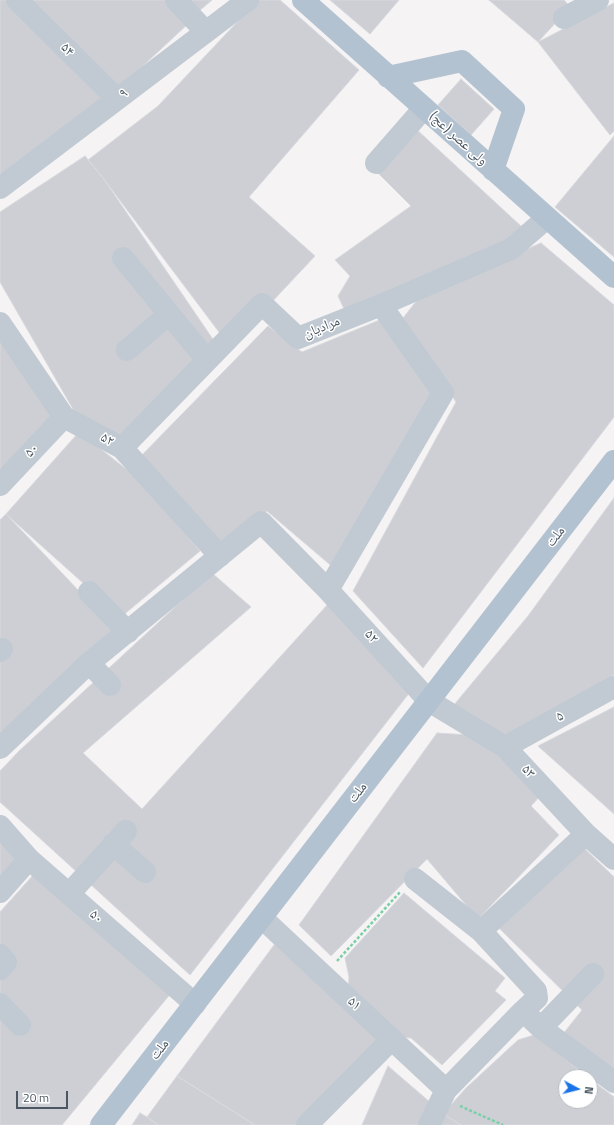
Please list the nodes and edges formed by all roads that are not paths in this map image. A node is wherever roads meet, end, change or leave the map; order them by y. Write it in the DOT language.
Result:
graph roads {
  1 [pos="17,0"];
  2 [pos="176,0"];
  3 [pos="248,0"];
  4 [pos="303,0"];
  5 [pos="598,0"];
  6 [pos="564,18"];
  7 [pos="206,32"];
  8 [pos="388,77"];
  9 [pos="117,99"];
  10 [pos="424,108"];
  11 [pos="376,163"];
  12 [pos="494,170"];
  13 [pos="0,188"];
  14 [pos="547,218"];
  15 [pos="123,258"];
  16 [pos="614,277"];
  17 [pos="381,305"];
  18 [pos="169,314"];
  19 [pos="2,329"];
  20 [pos="127,350"];
  21 [pos="207,360"];
  22 [pos="64,417"];
  23 [pos="122,448"];
  24 [pos="614,461"];
  25 [pos="0,485"];
  26 [pos="220,556"];
  27 [pos="328,590"];
  28 [pos="89,592"];
  29 [pos="128,632"];
  30 [pos="89,663"];
  31 [pos="110,685"];
  32 [pos="614,687"];
  33 [pos="429,701"];
  34 [pos="505,747"];
  35 [pos="0,748"];
  36 [pos="0,826"];
  37 [pos="586,834"];
  38 [pos="29,859"];
  39 [pos="614,859"];
  40 [pos="146,872"];
  41 [pos="414,879"];
  42 [pos="0,892"];
  43 [pos="69,894"];
  44 [pos="262,918"];
  45 [pos="481,930"];
  46 [pos="0,955"];
  47 [pos="0,969"];
  48 [pos="593,974"];
  49 [pos="0,1004"];
  50 [pos="195,1004"];
  51 [pos="523,1011"];
  52 [pos="20,1025"];
  53 [pos="541,1028"];
  54 [pos="392,1040"];
  55 [pos="614,1082"];
  56 [pos="443,1094"];
  57 [pos="101,1125"];
  58 [pos="307,1125"];
  59 [pos="429,1125"];
  1 -- 9 [label="street, ۵۴"];
  2 -- 7 [label="street"];
  3 -- 7 [label="street, ۹"];
  4 -- 8 [label="main road, ولی عصر (عج)"];
  5 -- 6 [label="street"];
  7 -- 9 [label="street, ۹"];
  8 -- 10 [label="main road, ولی عصر (عج)"];
  8 -- 12 [label="main road"];
  9 -- 13 [label="street, ۹"];
  10 -- 11 [label="street"];
  10 -- 12 [label="main road, ولی عصر (عج)"];
  12 -- 14 [label="main road, ولی عصر (عج)"];
  14 -- 16 [label="main road, ولی عصر (عج)"];
  14 -- 17 [label="street, مرادیان"];
  15 -- 18 [label="street"];
  17 -- 21 [label="street, مرادیان"];
  17 -- 27 [label="street"];
  18 -- 20 [label="street"];
  18 -- 21 [label="street"];
  19 -- 22 [label="street, ۵۲"];
  21 -- 23 [label="street, مرادیان"];
  22 -- 23 [label="street, ۵۲"];
  22 -- 25 [label="street, ۵۰"];
  23 -- 26 [label="street, ۵۲"];
  24 -- 33 [label="main road, ملت"];
  26 -- 27 [label="street, ۵۲"];
  26 -- 29 [label="street"];
  27 -- 33 [label="street, ۵۲"];
  28 -- 29 [label="street"];
  29 -- 30 [label="street"];
  30 -- 31 [label="street"];
  30 -- 35 [label="street"];
  32 -- 34 [label="street, ۵"];
  33 -- 34 [label="street, ۵۳"];
  33 -- 44 [label="main road, ملت"];
  34 -- 37 [label="street, ۵۳"];
  36 -- 38 [label="street, ۵۰"];
  37 -- 39 [label="street, ۵۳"];
  37 -- 45 [label="street"];
  38 -- 42 [label="street"];
  38 -- 43 [label="street, ۵۰"];
  40 -- 43 [label="street"];
  41 -- 45 [label="street"];
  43 -- 50 [label="street, ۵۰"];
  44 -- 50 [label="main road, ملت"];
  44 -- 54 [label="street, ۵۱"];
  45 -- 51 [label="street"];
  46 -- 47 [label="street"];
  48 -- 53 [label="street"];
  49 -- 52 [label="street"];
  50 -- 57 [label="main road, ملت"];
  51 -- 53 [label="street"];
  51 -- 56 [label="street"];
  53 -- 55 [label="street"];
  54 -- 56 [label="street, ۵۱"];
  54 -- 58 [label="street"];
  56 -- 59 [label="street"];
}
